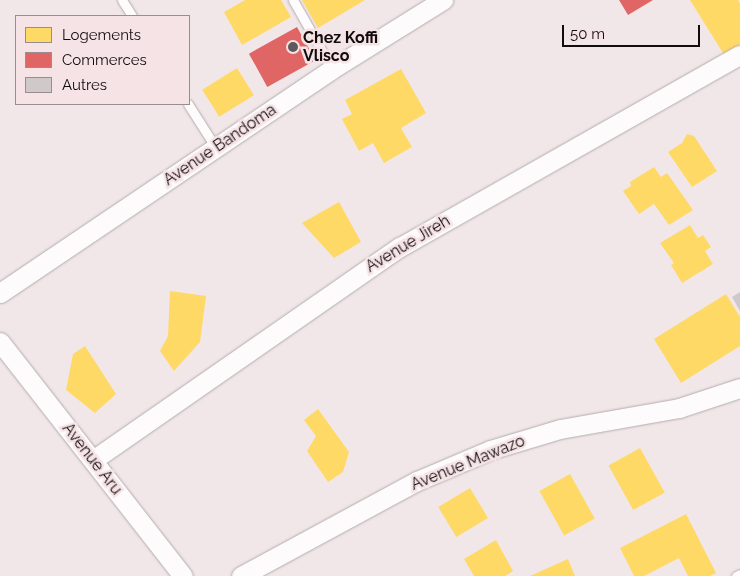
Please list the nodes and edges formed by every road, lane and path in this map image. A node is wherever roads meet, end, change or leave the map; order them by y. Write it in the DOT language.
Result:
graph roads {
  1 [pos="122,0"];
  2 [pos="293,0"];
  3 [pos="443,0"];
  4 [pos="131,15"];
  5 [pos="740,55"];
  6 [pos="332,70"];
  7 [pos="189,105"];
  8 [pos="216,148"];
  9 [pos="0,293"];
  10 [pos="0,342"];
  11 [pos="740,388"];
  12 [pos="93,460"];
  13 [pos="740,574"];
  14 [pos="183,576"];
  15 [pos="242,576"];
  16 [pos="736,576"];
  1 -- 4 [label="lane"];
  2 -- 6 [label="lane"];
  3 -- 6 [label="street, Avenue Bandoma"];
  5 -- 12 [label="street, Avenue Jireh"];
  6 -- 8 [label="street, Avenue Bandoma"];
  7 -- 8 [label="lane"];
  8 -- 9 [label="street, Avenue Bandoma"];
  10 -- 12 [label="street, Avenue Aru"];
  11 -- 15 [label="street, Avenue Mawazo"];
  12 -- 14 [label="street, Avenue Aru"];
  13 -- 16 [label="lane"];
}
